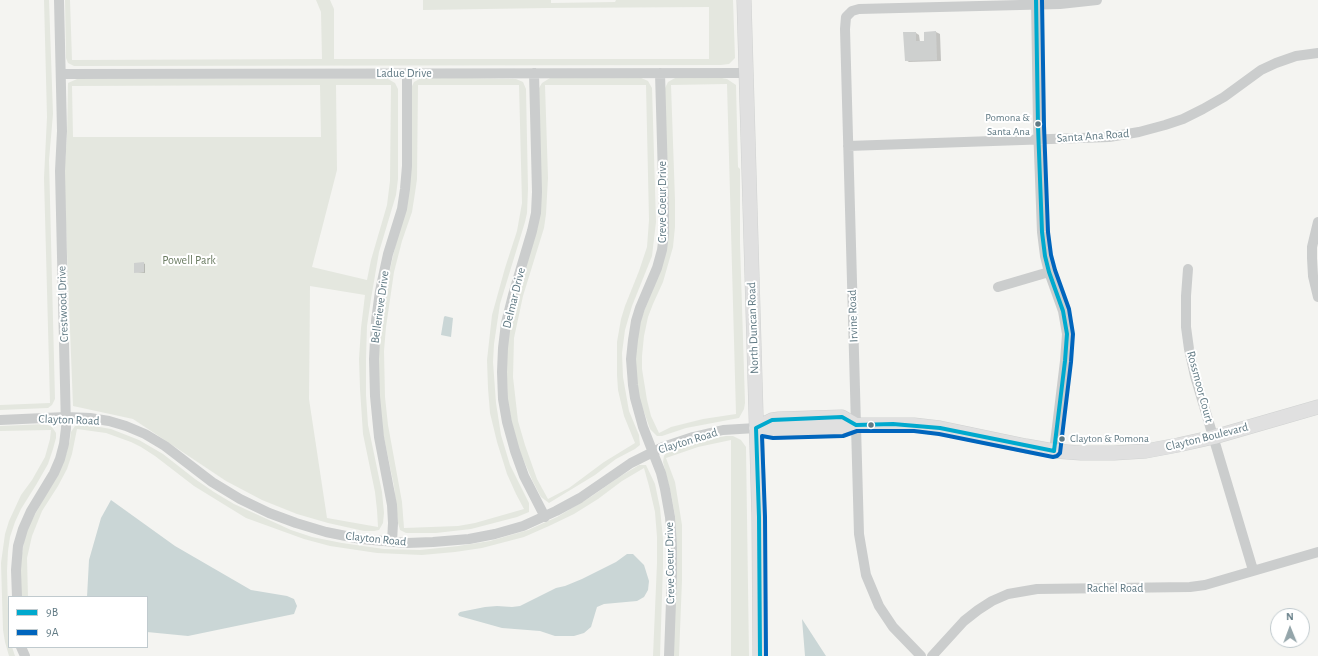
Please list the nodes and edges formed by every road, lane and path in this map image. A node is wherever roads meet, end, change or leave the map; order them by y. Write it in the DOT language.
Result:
graph roads {
  1 [pos="59,0"];
  2 [pos="744,0"];
  3 [pos="1097,0"];
  4 [pos="1036,2"];
  5 [pos="940,3"];
  6 [pos="859,5"];
  7 [pos="1318,54"];
  8 [pos="746,72"];
  9 [pos="407,73"];
  10 [pos="534,73"];
  11 [pos="660,73"];
  12 [pos="61,74"];
  13 [pos="1039,139"];
  14 [pos="848,146"];
  15 [pos="1318,222"];
  16 [pos="1188,269"];
  17 [pos="1049,272"];
  18 [pos="998,287"];
  19 [pos="1318,297"];
  20 [pos="1318,407"];
  21 [pos="66,417"];
  22 [pos="0,420"];
  23 [pos="856,425"];
  24 [pos="756,428"];
  25 [pos="1214,437"];
  26 [pos="1054,451"];
  27 [pos="652,452"];
  28 [pos="545,517"];
  29 [pos="392,542"];
  30 [pos="1318,552"];
  31 [pos="1253,570"];
  32 [pos="17,596"];
  33 [pos="669,656"];
  34 [pos="760,656"];
  35 [pos="922,656"];
  36 [pos="932,656"];
  1 -- 12 [label="street, Crestwood Drive"];
  2 -- 8 [label="main road, North Duncan Road"];
  3 -- 4 [label="street"];
  4 -- 5 [label="street"];
  4 -- 13 [label="street"];
  5 -- 6 [label="street"];
  6 -- 14 [label="street, Irvine Road"];
  7 -- 13 [label="street, Santa Ana Road"];
  8 -- 11 [label="street, Ladue Drive"];
  8 -- 24 [label="main road, North Duncan Road"];
  9 -- 10 [label="street, Ladue Drive"];
  9 -- 12 [label="street, Ladue Drive"];
  9 -- 29 [label="street, Bellerieve Drive"];
  10 -- 11 [label="street, Ladue Drive"];
  10 -- 28 [label="street, Delmar Drive"];
  11 -- 27 [label="street, Creve Coeur Drive"];
  12 -- 21 [label="street, Crestwood Drive"];
  13 -- 14 [label="street, Santa Ana Road"];
  13 -- 17 [label="street"];
  14 -- 23 [label="street, Irvine Road"];
  15 -- 19 [label="street"];
  16 -- 25 [label="street, Rossmoor Court"];
  17 -- 18 [label="street"];
  17 -- 26 [label="street"];
  20 -- 25 [label="main road, Clayton Boulevard"];
  21 -- 22 [label="street, Clayton Road"];
  21 -- 29 [label="street, Clayton Road"];
  21 -- 32 [label="street, Crestwood Drive"];
  23 -- 24 [label="main road, Clayton Boulevard"];
  23 -- 26 [label="main road, Clayton Boulevard"];
  23 -- 35 [label="street, Irvine Road"];
  24 -- 27 [label="street, Clayton Road"];
  24 -- 34 [label="main road, North Duncan Road"];
  25 -- 26 [label="main road, Clayton Boulevard"];
  25 -- 31 [label="street, Rossmoor Court"];
  27 -- 28 [label="street, Clayton Road"];
  27 -- 33 [label="street, Creve Coeur Drive"];
  28 -- 29 [label="street, Clayton Road"];
  30 -- 31 [label="street, Rachel Road"];
  31 -- 36 [label="street, Rachel Road"];
}
